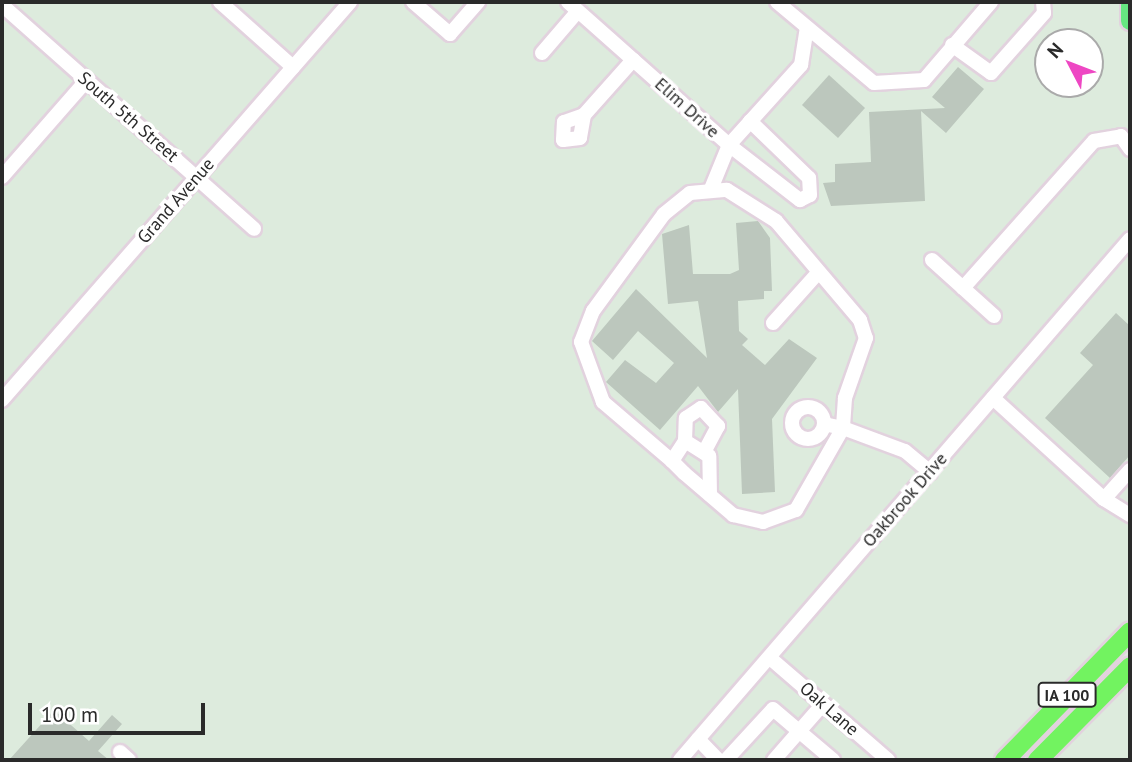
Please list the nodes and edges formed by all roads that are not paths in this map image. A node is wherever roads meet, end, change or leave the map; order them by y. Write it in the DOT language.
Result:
graph roads {
  1 [pos="220,2"];
  2 [pos="350,2"];
  3 [pos="413,2"];
  4 [pos="478,2"];
  5 [pos="777,2"];
  6 [pos="991,2"];
  7 [pos="1043,2"];
  8 [pos="2,5"];
  9 [pos="573,6"];
  10 [pos="807,28"];
  11 [pos="952,45"];
  12 [pos="542,53"];
  13 [pos="633,60"];
  14 [pos="293,67"];
  15 [pos="86,81"];
  16 [pos="584,116"];
  17 [pos="750,121"];
  18 [pos="729,145"];
  19 [pos="1130,149"];
  20 [pos="2,177"];
  21 [pos="196,177"];
  22 [pos="711,189"];
  23 [pos="254,229"];
  24 [pos="1130,239"];
  25 [pos="932,260"];
  26 [pos="817,275"];
  27 [pos="963,288"];
  28 [pos="994,316"];
  29 [pos="774,323"];
  30 [pos="993,398"];
  31 [pos="2,400"];
  32 [pos="824,424"];
  33 [pos="843,428"];
  34 [pos="685,441"];
  35 [pos="704,452"];
  36 [pos="672,461"];
  37 [pos="1130,470"];
  38 [pos="930,471"];
  39 [pos="710,495"];
  40 [pos="1104,499"];
  41 [pos="1130,515"];
  42 [pos="1130,631"];
  43 [pos="770,658"];
  44 [pos="1130,666"];
  45 [pos="823,704"];
  46 [pos="800,731"];
  47 [pos="698,740"];
  48 [pos="680,760"];
  49 [pos="718,760"];
  50 [pos="726,760"];
  51 [pos="775,760"];
  52 [pos="833,760"];
  53 [pos="888,760"];
  54 [pos="1004,760"];
  55 [pos="1037,760"];
  1 -- 14 [label="street"];
  2 -- 14 [label="street, Grand Avenue"];
  3 -- 4 [label="street"];
  5 -- 10 [label="street"];
  6 -- 11 [label="street"];
  7 -- 11 [label="street"];
  8 -- 15 [label="street, South 5th Street"];
  9 -- 12 [label="street"];
  9 -- 13 [label="street, Elim Drive"];
  10 -- 11 [label="street"];
  10 -- 17 [label="street, Elim Drive"];
  13 -- 16 [label="street"];
  13 -- 18 [label="street, Elim Drive"];
  14 -- 21 [label="street, Grand Avenue"];
  15 -- 20 [label="street"];
  15 -- 21 [label="street, South 5th Street"];
  17 -- 18 [label="street, Elim Drive"];
  17 -- 18 [label="street"];
  18 -- 22 [label="street"];
  19 -- 27 [label="street"];
  21 -- 23 [label="street, South 5th Street"];
  21 -- 31 [label="street, Grand Avenue"];
  22 -- 26 [label="street"];
  22 -- 36 [label="street"];
  24 -- 30 [label="street, Oakbrook Drive"];
  25 -- 27 [label="street"];
  26 -- 29 [label="street"];
  26 -- 33 [label="street"];
  27 -- 28 [label="street"];
  30 -- 38 [label="street, Oakbrook Drive"];
  30 -- 40 [label="street"];
  32 -- 33 [label="street"];
  33 -- 38 [label="street"];
  33 -- 39 [label="street"];
  34 -- 35 [label="street"];
  34 -- 35 [label="street"];
  34 -- 36 [label="street"];
  35 -- 39 [label="street"];
  36 -- 39 [label="street"];
  37 -- 40 [label="street"];
  38 -- 43 [label="street, Oakbrook Drive"];
  40 -- 41 [label="street"];
  42 -- 54 [label="highway, IA 100"];
  43 -- 45 [label="street, Oak Lane"];
  43 -- 47 [label="street, Oakbrook Drive"];
  44 -- 55 [label="highway, IA 100"];
  45 -- 46 [label="street"];
  45 -- 53 [label="street, Oak Lane"];
  46 -- 50 [label="street"];
  46 -- 51 [label="street"];
  46 -- 52 [label="street"];
  47 -- 48 [label="street, Oakbrook Drive"];
  47 -- 49 [label="street"];
}
